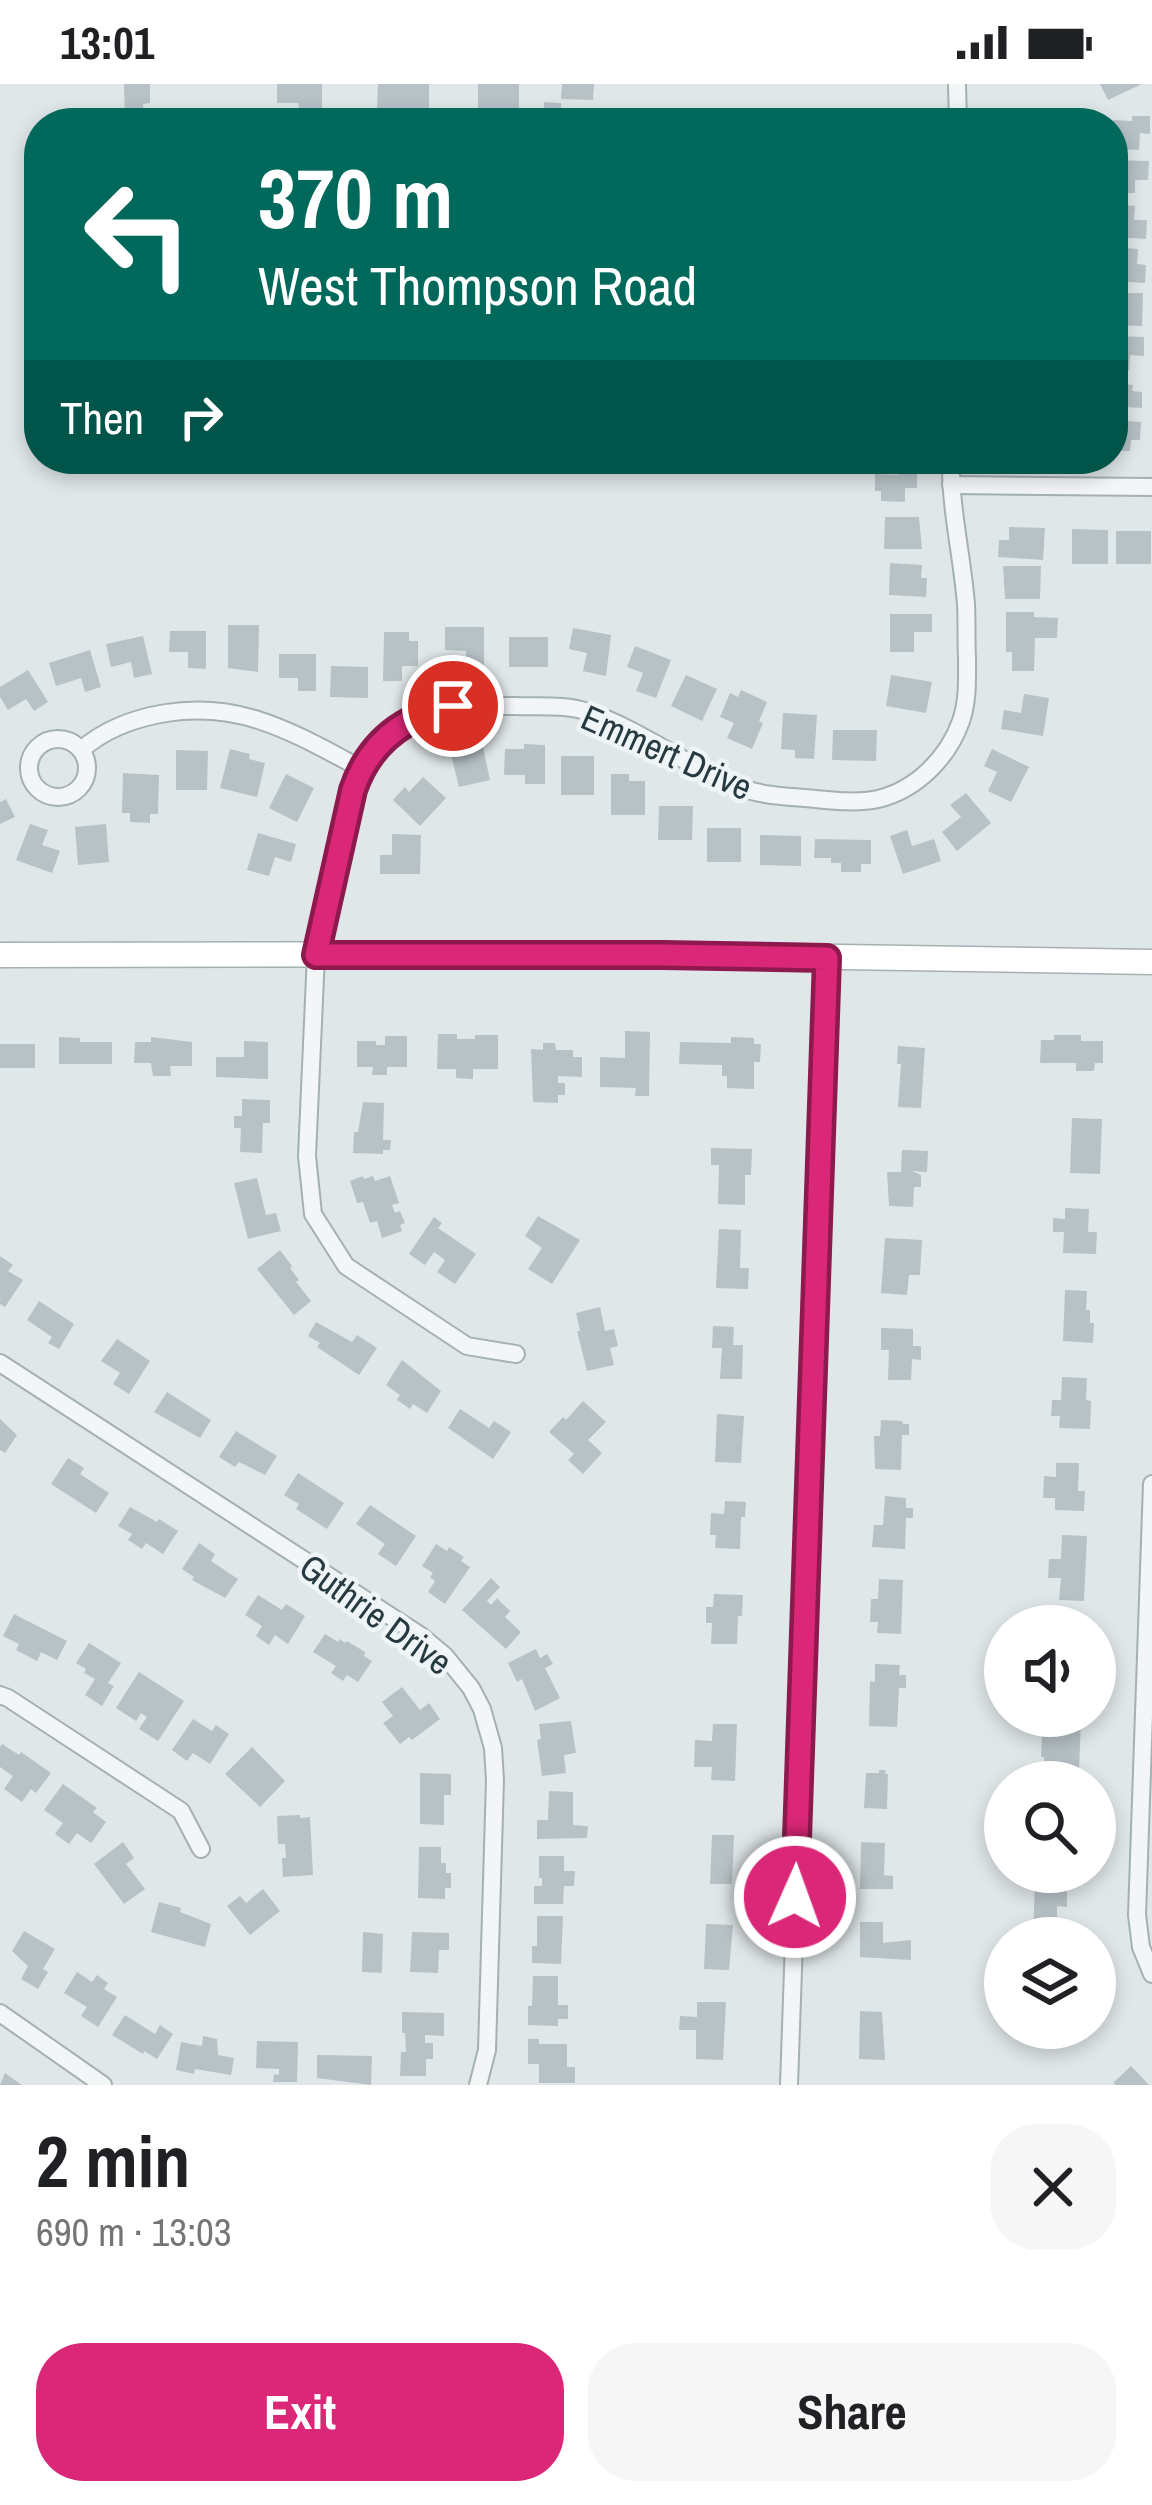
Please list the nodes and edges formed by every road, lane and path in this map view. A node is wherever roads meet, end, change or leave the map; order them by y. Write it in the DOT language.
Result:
graph roads {
  1 [pos="951,474"];
  2 [pos="951,485"];
  3 [pos="1152,487"];
  4 [pos="81,750"];
  5 [pos="362,769"];
  6 [pos="0,955"];
  7 [pos="316,955"];
  8 [pos="827,958"];
  9 [pos="1152,962"];
  10 [pos="516,1354"];
  11 [pos="0,1363"];
  12 [pos="1152,1484"];
  13 [pos="0,1695"];
  14 [pos="201,1849"];
  15 [pos="1152,1974"];
  16 [pos="0,2013"];
  17 [pos="103,2085"];
  18 [pos="478,2085"];
  19 [pos="789,2085"];
  1 -- 2 [label="street, Emmert Drive"];
  2 -- 3 [label="street"];
  2 -- 5 [label="street, Emmert Drive"];
  4 -- 5 [label="street"];
  5 -- 7 [label="street, Emmert Drive"];
  6 -- 7 [label="main road"];
  7 -- 8 [label="main road"];
  7 -- 10 [label="street, Emmert Drive"];
  8 -- 9 [label="main road"];
  8 -- 19 [label="street"];
  11 -- 18 [label="street, Guthrie Drive"];
  12 -- 15 [label="street"];
  13 -- 14 [label="street"];
  16 -- 17 [label="street"];
}
